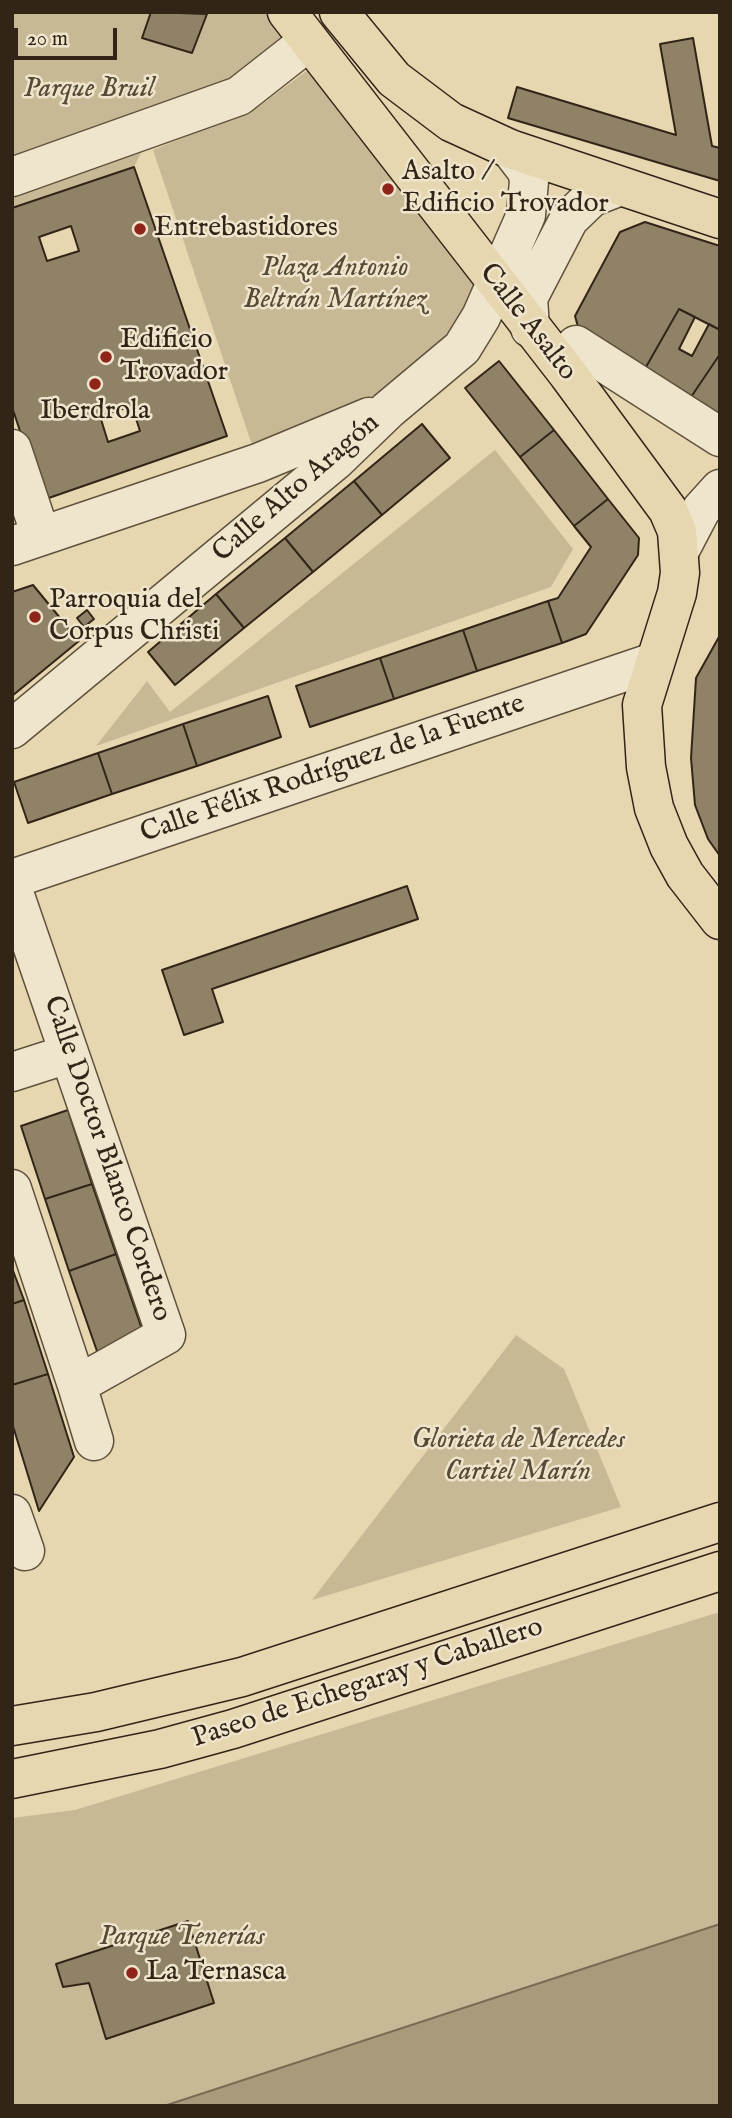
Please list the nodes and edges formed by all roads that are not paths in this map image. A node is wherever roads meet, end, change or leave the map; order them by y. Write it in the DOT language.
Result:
graph roads {
  1 [pos="339,12"];
  2 [pos="298,26"];
  3 [pos="510,149"];
  4 [pos="12,177"];
  5 [pos="618,187"];
  6 [pos="720,219"];
  7 [pos="496,285"];
  8 [pos="530,327"];
  9 [pos="576,345"];
  10 [pos="388,410"];
  11 [pos="720,437"];
  12 [pos="12,449"];
  13 [pos="720,489"];
  14 [pos="27,541"];
  15 [pos="679,552"];
  16 [pos="654,662"];
  17 [pos="12,729"];
  18 [pos="12,879"];
  19 [pos="12,887"];
  20 [pos="720,920"];
  21 [pos="68,1054"];
  22 [pos="12,1072"];
  23 [pos="12,1189"];
  24 [pos="77,1385"];
  25 [pos="94,1441"];
  26 [pos="12,1514"];
  27 [pos="720,1522"];
  28 [pos="25,1551"];
  29 [pos="720,1571"];
  30 [pos="12,1726"];
  31 [pos="12,1779"];
  1 -- 3 [label="main road"];
  2 -- 4 [label="street"];
  2 -- 7 [label="main road, Calle Asalto"];
  3 -- 5 [label="main road"];
  3 -- 7 [label="street, Calle Alto Aragón"];
  5 -- 6 [label="main road"];
  5 -- 8 [label="street"];
  7 -- 8 [label="main road, Calle Asalto"];
  7 -- 10 [label="street, Calle Alto Aragón"];
  8 -- 15 [label="main road, Calle Asalto"];
  9 -- 11 [label="street"];
  10 -- 14 [label="street"];
  10 -- 17 [label="street, Calle Alto Aragón"];
  12 -- 14 [label="street"];
  13 -- 15 [label="street"];
  15 -- 16 [label="main road, Calle Asalto"];
  16 -- 18 [label="street, Calle Félix Rodríguez de la Fuente"];
  16 -- 20 [label="main road, Calle Asalto"];
  19 -- 21 [label="street, Calle Doctor Blanco Cordero"];
  21 -- 22 [label="street"];
  21 -- 24 [label="street, Calle Doctor Blanco Cordero"];
  23 -- 24 [label="street"];
  24 -- 25 [label="street"];
  26 -- 28 [label="street"];
  27 -- 30 [label="main road, Paseo de Echegaray y Caballero"];
  29 -- 31 [label="main road, Paseo de Echegaray y Caballero"];
}
